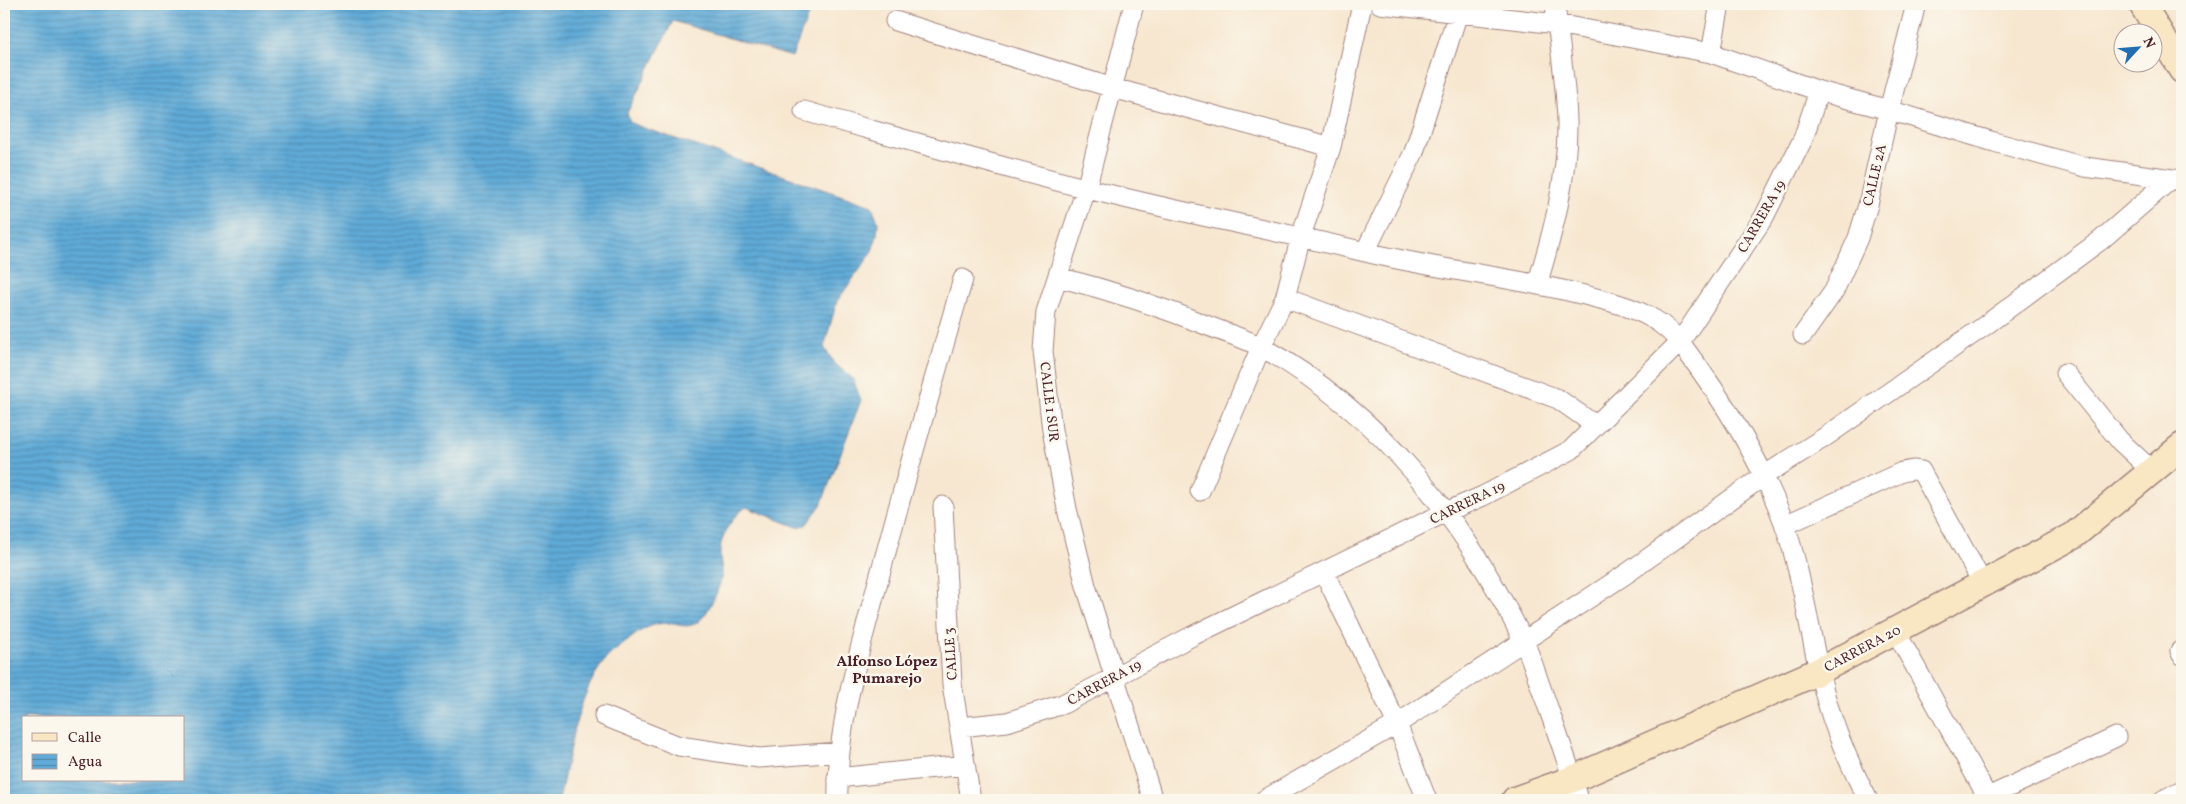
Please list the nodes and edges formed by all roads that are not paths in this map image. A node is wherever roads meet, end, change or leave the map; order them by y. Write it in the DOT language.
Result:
graph roads {
  1 [pos="1134,4"];
  2 [pos="1362,4"];
  3 [pos="1380,4"];
  4 [pos="1555,4"];
  5 [pos="1720,4"];
  6 [pos="1916,4"];
  7 [pos="2142,4"];
  8 [pos="1458,13"];
  9 [pos="895,21"];
  10 [pos="1557,24"];
  11 [pos="1711,53"];
  12 [pos="2180,56"];
  13 [pos="1112,88"];
  14 [pos="1819,91"];
  15 [pos="1889,110"];
  16 [pos="804,111"];
  17 [pos="1331,147"];
  18 [pos="2177,180"];
  19 [pos="1086,189"];
  20 [pos="1301,236"];
  21 [pos="1365,252"];
  22 [pos="1058,277"];
  23 [pos="963,278"];
  24 [pos="1537,285"];
  25 [pos="1285,298"];
  26 [pos="1803,335"];
  27 [pos="1680,342"];
  28 [pos="1261,347"];
  29 [pos="2065,373"];
  30 [pos="1595,425"];
  31 [pos="2182,446"];
  32 [pos="2153,472"];
  33 [pos="1765,475"];
  34 [pos="1200,491"];
  35 [pos="942,506"];
  36 [pos="1446,512"];
  37 [pos="1785,525"];
  38 [pos="1324,572"];
  39 [pos="1983,584"];
  40 [pos="1895,630"];
  41 [pos="1524,642"];
  42 [pos="1819,671"];
  43 [pos="1114,676"];
  44 [pos="604,716"];
  45 [pos="1397,724"];
  46 [pos="960,726"];
  47 [pos="2116,737"];
  48 [pos="840,752"];
  49 [pos="964,765"];
  50 [pos="837,778"];
  51 [pos="1576,790"];
  52 [pos="2182,790"];
  53 [pos="1989,799"];
  54 [pos="838,800"];
  55 [pos="971,800"];
  56 [pos="1153,800"];
  57 [pos="1264,800"];
  58 [pos="1427,800"];
  59 [pos="1515,800"];
  60 [pos="1868,800"];
  61 [pos="2163,800"];
  1 -- 13 [label="street, CALLE 1 SUR"];
  2 -- 17 [label="street"];
  3 -- 8 [label="street"];
  4 -- 10 [label="street"];
  5 -- 11 [label="street"];
  6 -- 15 [label="street, CALLE 2A"];
  7 -- 12 [label="street"];
  8 -- 10 [label="street"];
  8 -- 21 [label="street"];
  9 -- 13 [label="street"];
  10 -- 11 [label="street"];
  10 -- 24 [label="street"];
  11 -- 14 [label="street"];
  13 -- 17 [label="street"];
  13 -- 19 [label="street, CALLE 1 SUR"];
  14 -- 15 [label="street"];
  14 -- 27 [label="street, CARRERA 19"];
  15 -- 18 [label="street"];
  15 -- 26 [label="street, CALLE 2A"];
  16 -- 19 [label="street"];
  17 -- 20 [label="street"];
  18 -- 33 [label="street"];
  19 -- 20 [label="street"];
  19 -- 22 [label="street, CALLE 1 SUR"];
  20 -- 21 [label="street"];
  20 -- 25 [label="street"];
  21 -- 24 [label="street"];
  22 -- 28 [label="street"];
  22 -- 43 [label="street, CALLE 1 SUR"];
  23 -- 48 [label="street"];
  24 -- 27 [label="street"];
  25 -- 28 [label="street"];
  25 -- 30 [label="street"];
  27 -- 30 [label="street, CARRERA 19"];
  27 -- 33 [label="street"];
  28 -- 34 [label="street"];
  28 -- 36 [label="street"];
  29 -- 32 [label="street"];
  30 -- 36 [label="street, CARRERA 19"];
  31 -- 32 [label="street, CARRERA 20"];
  32 -- 39 [label="street, CARRERA 20"];
  33 -- 37 [label="street"];
  33 -- 41 [label="street"];
  35 -- 46 [label="street, CALLE 3"];
  36 -- 38 [label="street, CARRERA 19"];
  36 -- 41 [label="street"];
  37 -- 39 [label="street"];
  37 -- 42 [label="street"];
  38 -- 43 [label="street, CARRERA 19"];
  38 -- 45 [label="street"];
  39 -- 40 [label="street, CARRERA 20"];
  40 -- 42 [label="street, CARRERA 20"];
  40 -- 53 [label="street"];
  41 -- 45 [label="street"];
  41 -- 51 [label="street"];
  42 -- 51 [label="street, CARRERA 20"];
  42 -- 60 [label="street"];
  43 -- 46 [label="street, CARRERA 19"];
  43 -- 56 [label="street, CALLE 1 SUR"];
  44 -- 48 [label="street"];
  45 -- 57 [label="street"];
  45 -- 58 [label="street"];
  46 -- 49 [label="street, CALLE 3"];
  47 -- 53 [label="street"];
  48 -- 50 [label="street"];
  49 -- 50 [label="street"];
  49 -- 55 [label="street, CALLE 3"];
  50 -- 54 [label="street"];
  51 -- 59 [label="street, CARRERA 20"];
  52 -- 61 [label="street"];
}
